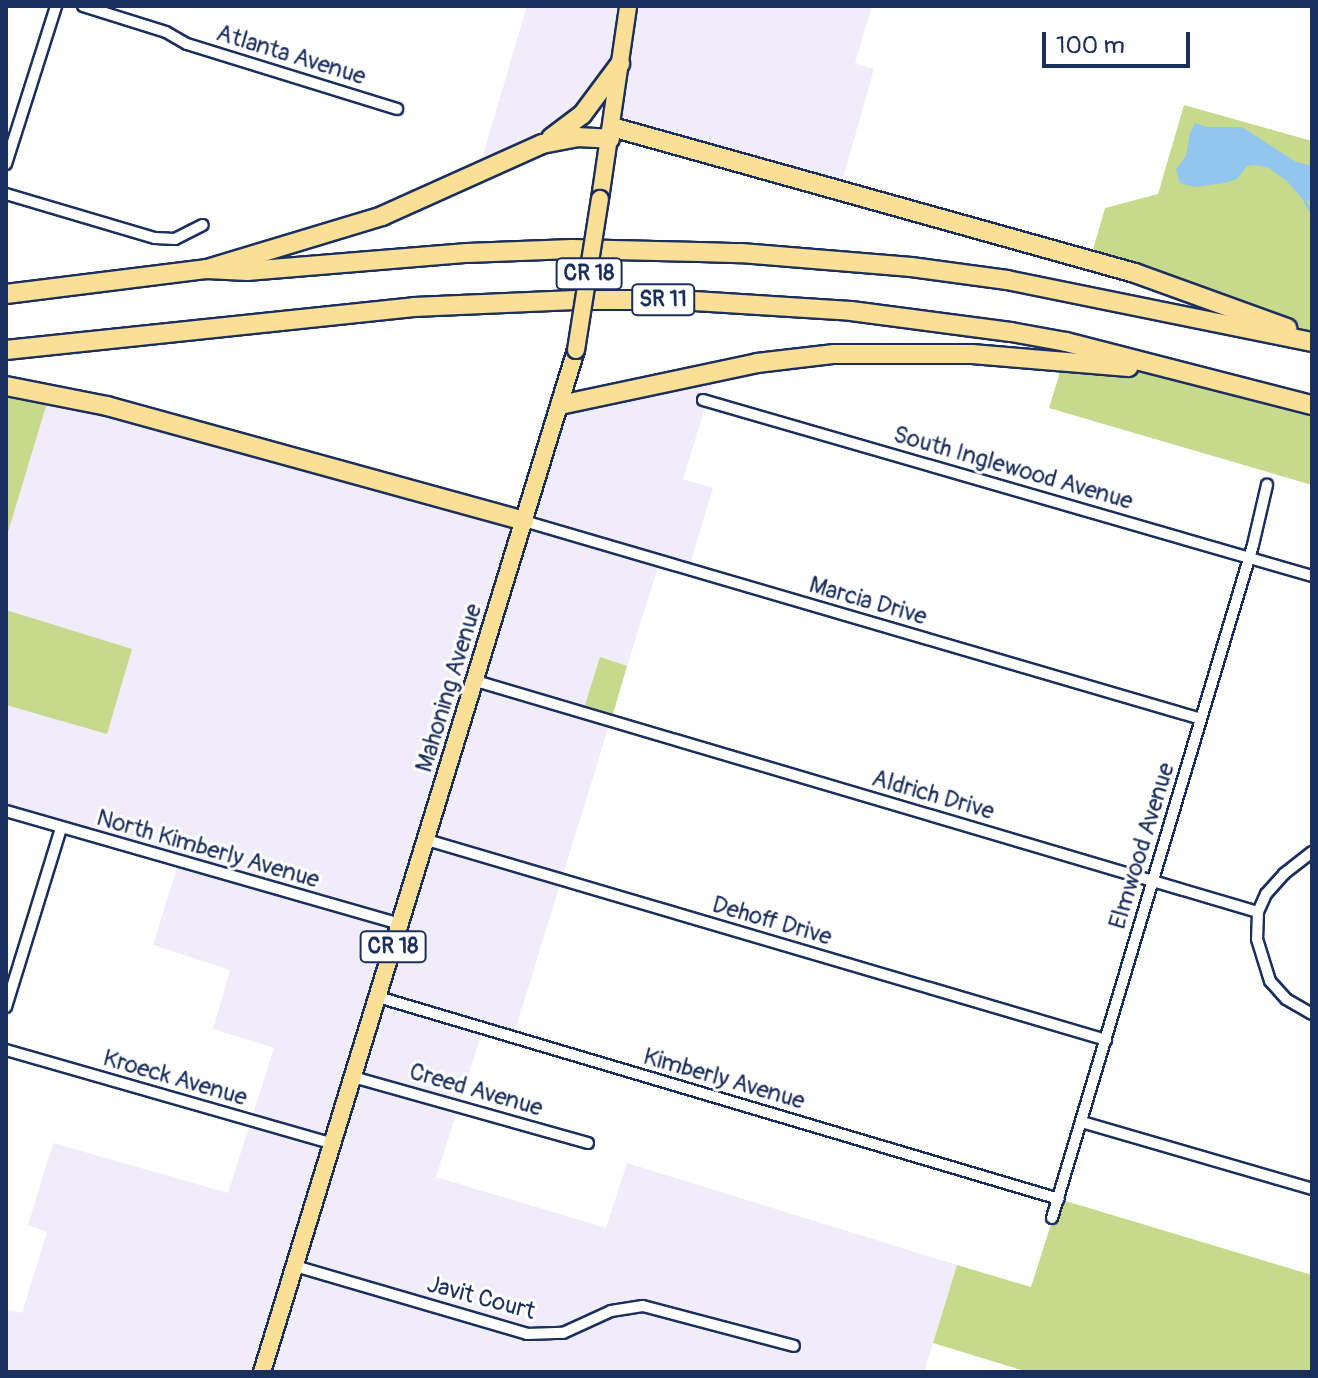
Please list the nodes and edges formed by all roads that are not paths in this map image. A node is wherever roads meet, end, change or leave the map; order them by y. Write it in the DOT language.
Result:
graph roads {
  1 [pos="56,6"];
  2 [pos="83,6"];
  3 [pos="628,6"];
  4 [pos="620,64"];
  5 [pos="397,109"];
  6 [pos="611,133"];
  7 [pos="542,144"];
  8 [pos="6,164"];
  9 [pos="6,194"];
  10 [pos="203,225"];
  11 [pos="207,269"];
  12 [pos="6,294"];
  13 [pos="1312,340"];
  14 [pos="6,350"];
  15 [pos="1181,372"];
  16 [pos="6,386"];
  17 [pos="703,400"];
  18 [pos="560,405"];
  19 [pos="1312,405"];
  20 [pos="1267,485"];
  21 [pos="524,521"];
  22 [pos="1248,558"];
  23 [pos="1312,576"];
  24 [pos="476,681"];
  25 [pos="1201,719"];
  26 [pos="6,811"];
  27 [pos="61,828"];
  28 [pos="427,840"];
  29 [pos="1312,852"];
  30 [pos="1153,880"];
  31 [pos="1258,912"];
  32 [pos="400,924"];
  33 [pos="378,997"];
  34 [pos="6,1007"];
  35 [pos="1312,1014"];
  36 [pos="1106,1040"];
  37 [pos="6,1050"];
  38 [pos="353,1077"];
  39 [pos="1082,1122"];
  40 [pos="588,1143"];
  41 [pos="333,1144"];
  42 [pos="1312,1189"];
  43 [pos="1059,1199"];
  44 [pos="1052,1218"];
  45 [pos="295,1266"];
  46 [pos="794,1346"];
  47 [pos="262,1372"];
  1 -- 8 [label="street"];
  2 -- 5 [label="street, Atlanta Avenue"];
  3 -- 4 [label="main road, Mahoning Avenue / CR 18"];
  4 -- 6 [label="main road, Mahoning Avenue / CR 18"];
  4 -- 7 [label="highway"];
  6 -- 7 [label="highway"];
  6 -- 13 [label="highway"];
  6 -- 18 [label="main road, Mahoning Avenue / CR 18, bridge"];
  7 -- 11 [label="highway"];
  9 -- 10 [label="street"];
  11 -- 12 [label="highway, SR 11"];
  11 -- 13 [label="highway, SR 11"];
  14 -- 15 [label="highway, SR 11"];
  15 -- 18 [label="highway"];
  15 -- 19 [label="highway, SR 11"];
  16 -- 21 [label="highway"];
  17 -- 22 [label="street, South Inglewood Avenue"];
  18 -- 21 [label="main road, Mahoning Avenue / CR 18"];
  20 -- 22 [label="street, Elmwood Avenue"];
  21 -- 24 [label="main road, Mahoning Avenue / CR 18"];
  21 -- 25 [label="street, Marcia Drive"];
  22 -- 23 [label="street, South Inglewood Avenue"];
  22 -- 25 [label="street, Elmwood Avenue"];
  24 -- 28 [label="main road, Mahoning Avenue / CR 18"];
  24 -- 30 [label="street, Aldrich Drive"];
  25 -- 30 [label="street, Elmwood Avenue"];
  26 -- 27 [label="street, North Kimberly Avenue"];
  27 -- 32 [label="street, North Kimberly Avenue"];
  27 -- 34 [label="street"];
  28 -- 32 [label="main road, Mahoning Avenue / CR 18"];
  28 -- 36 [label="street, Dehoff Drive"];
  29 -- 31 [label="street"];
  30 -- 31 [label="street, Aldrich Drive"];
  30 -- 36 [label="street, Elmwood Avenue"];
  31 -- 35 [label="street"];
  32 -- 33 [label="main road, Mahoning Avenue / CR 18"];
  33 -- 38 [label="main road, Mahoning Avenue / CR 18"];
  33 -- 43 [label="street, Kimberly Avenue"];
  36 -- 39 [label="street, Elmwood Avenue"];
  37 -- 41 [label="street, Kroeck Avenue"];
  38 -- 40 [label="street, Creed Avenue"];
  38 -- 41 [label="main road, Mahoning Avenue / CR 18"];
  39 -- 42 [label="street"];
  39 -- 43 [label="street, Elmwood Avenue"];
  41 -- 45 [label="main road, Mahoning Avenue / CR 18"];
  43 -- 44 [label="street, Elmwood Avenue"];
  45 -- 46 [label="street, Javit Court"];
  45 -- 47 [label="main road, Mahoning Avenue / CR 18"];
}
